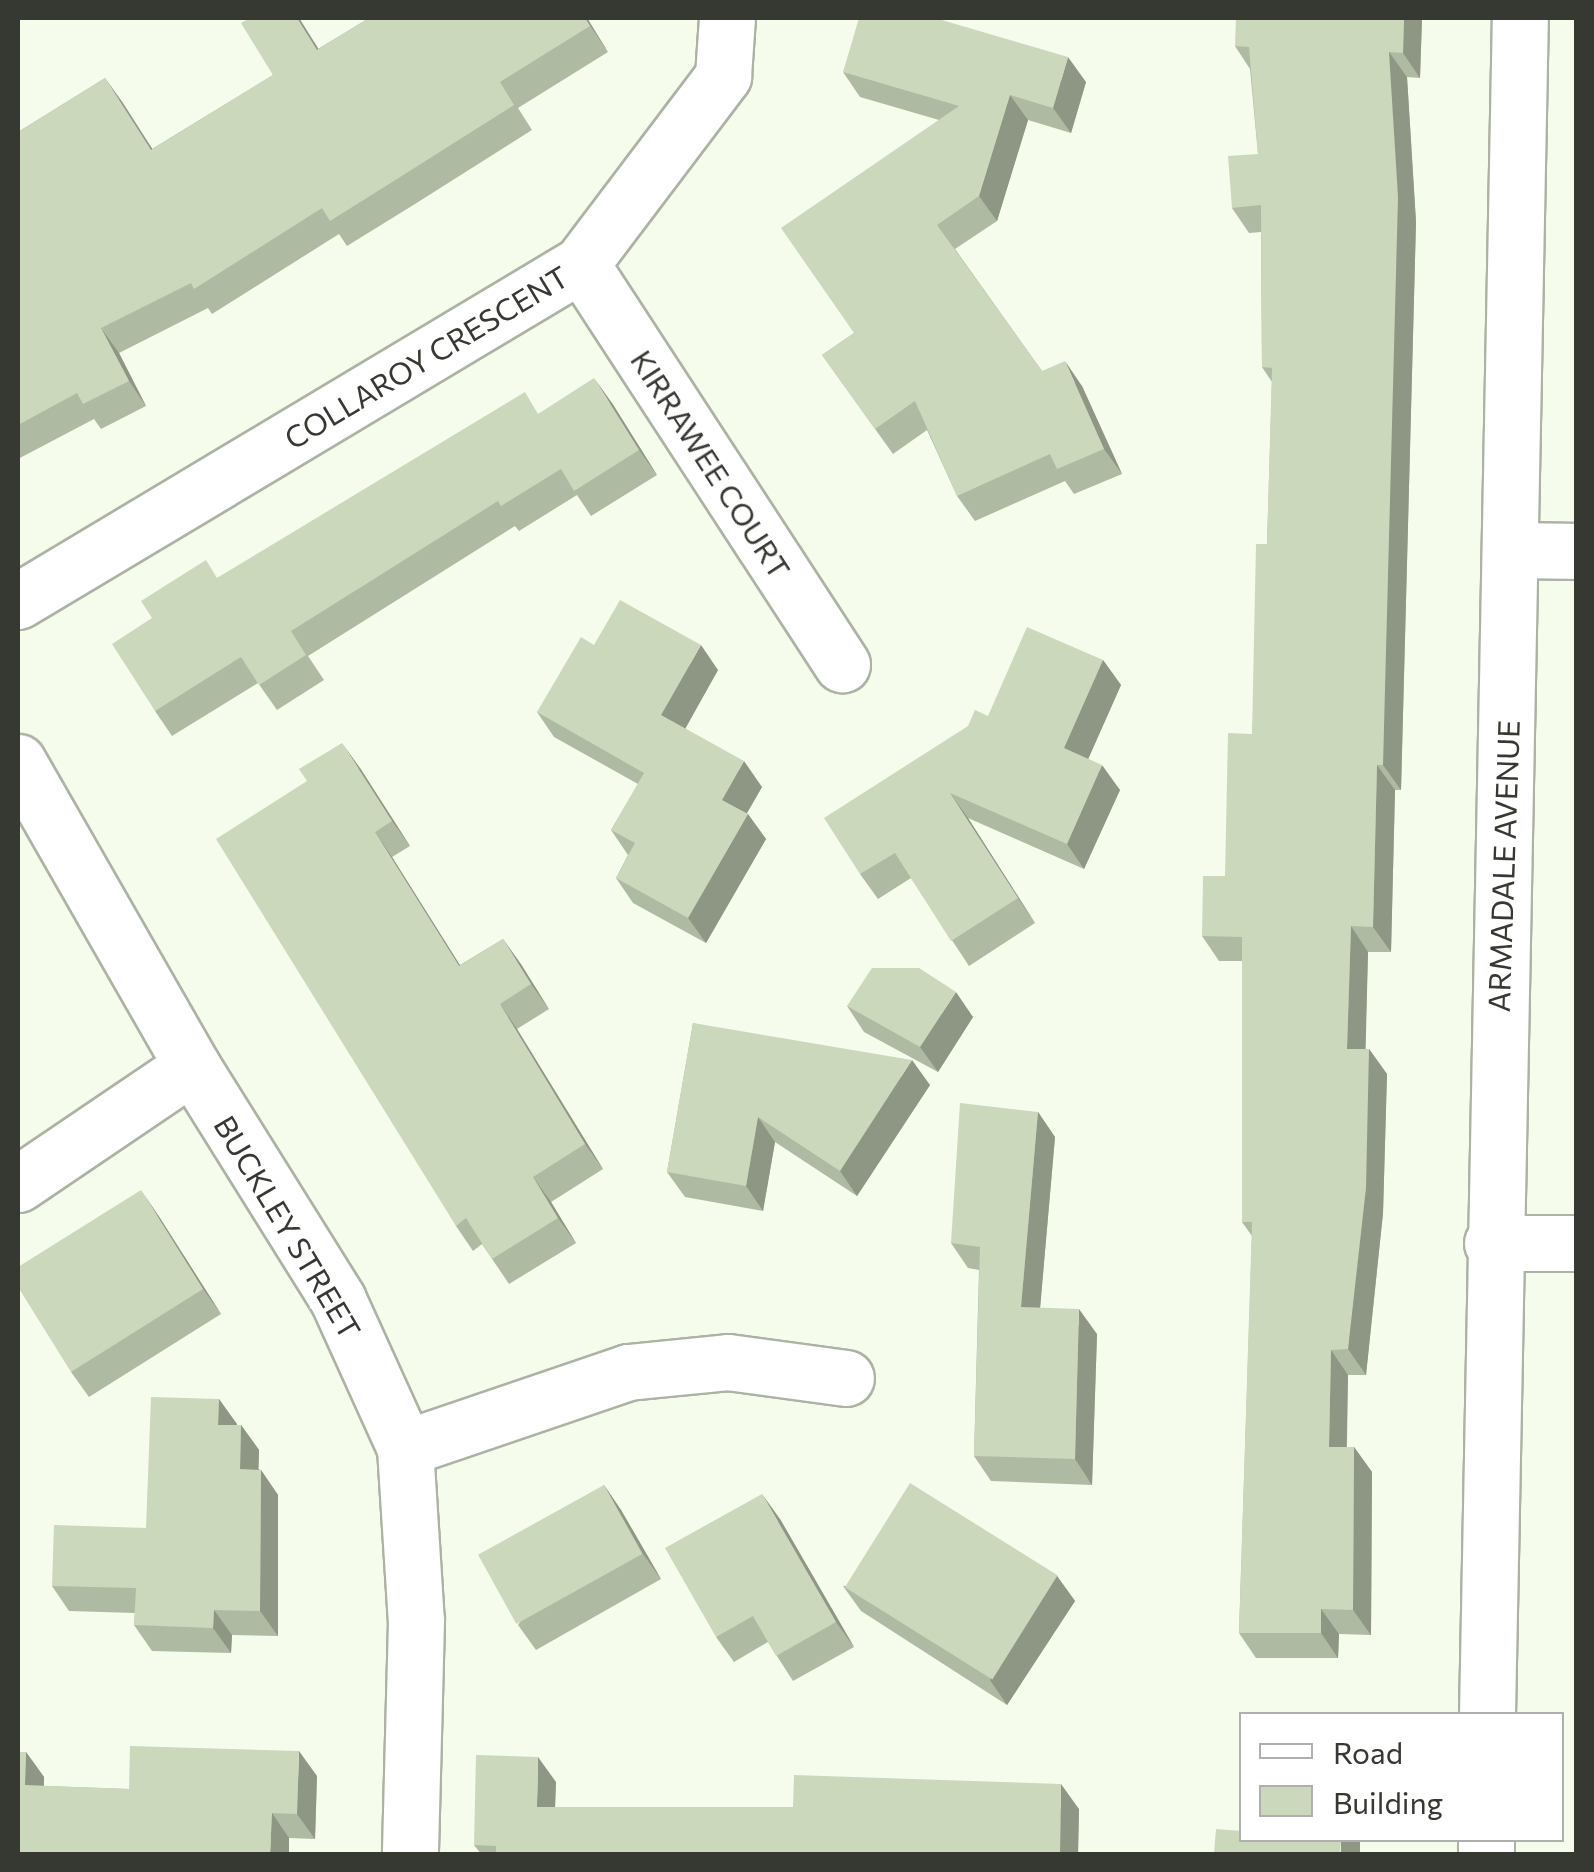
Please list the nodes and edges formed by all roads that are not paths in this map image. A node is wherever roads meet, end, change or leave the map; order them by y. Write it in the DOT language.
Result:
graph roads {
  1 [pos="728,18"];
  2 [pos="1520,18"];
  3 [pos="581,264"];
  4 [pos="1511,550"];
  5 [pos="1576,551"];
  6 [pos="18,601"];
  7 [pos="842,664"];
  8 [pos="18,762"];
  9 [pos="192,1066"];
  10 [pos="18,1184"];
  11 [pos="1576,1242"];
  12 [pos="1492,1243"];
  13 [pos="846,1378"];
  14 [pos="405,1448"];
  15 [pos="1487,1712"];
  16 [pos="410,1854"];
  1 -- 3 [label="street, COLLAROY CRESCENT"];
  2 -- 4 [label="street, ARMADALE AVENUE"];
  3 -- 6 [label="street, COLLAROY CRESCENT"];
  3 -- 7 [label="street, KIRRAWEE COURT"];
  4 -- 5 [label="street"];
  4 -- 12 [label="street, ARMADALE AVENUE"];
  8 -- 9 [label="street, BUCKLEY STREET"];
  9 -- 10 [label="street"];
  9 -- 14 [label="street, BUCKLEY STREET"];
  11 -- 12 [label="street"];
  12 -- 15 [label="street, ARMADALE AVENUE"];
  13 -- 14 [label="street"];
  14 -- 16 [label="street, BUCKLEY STREET"];
}
